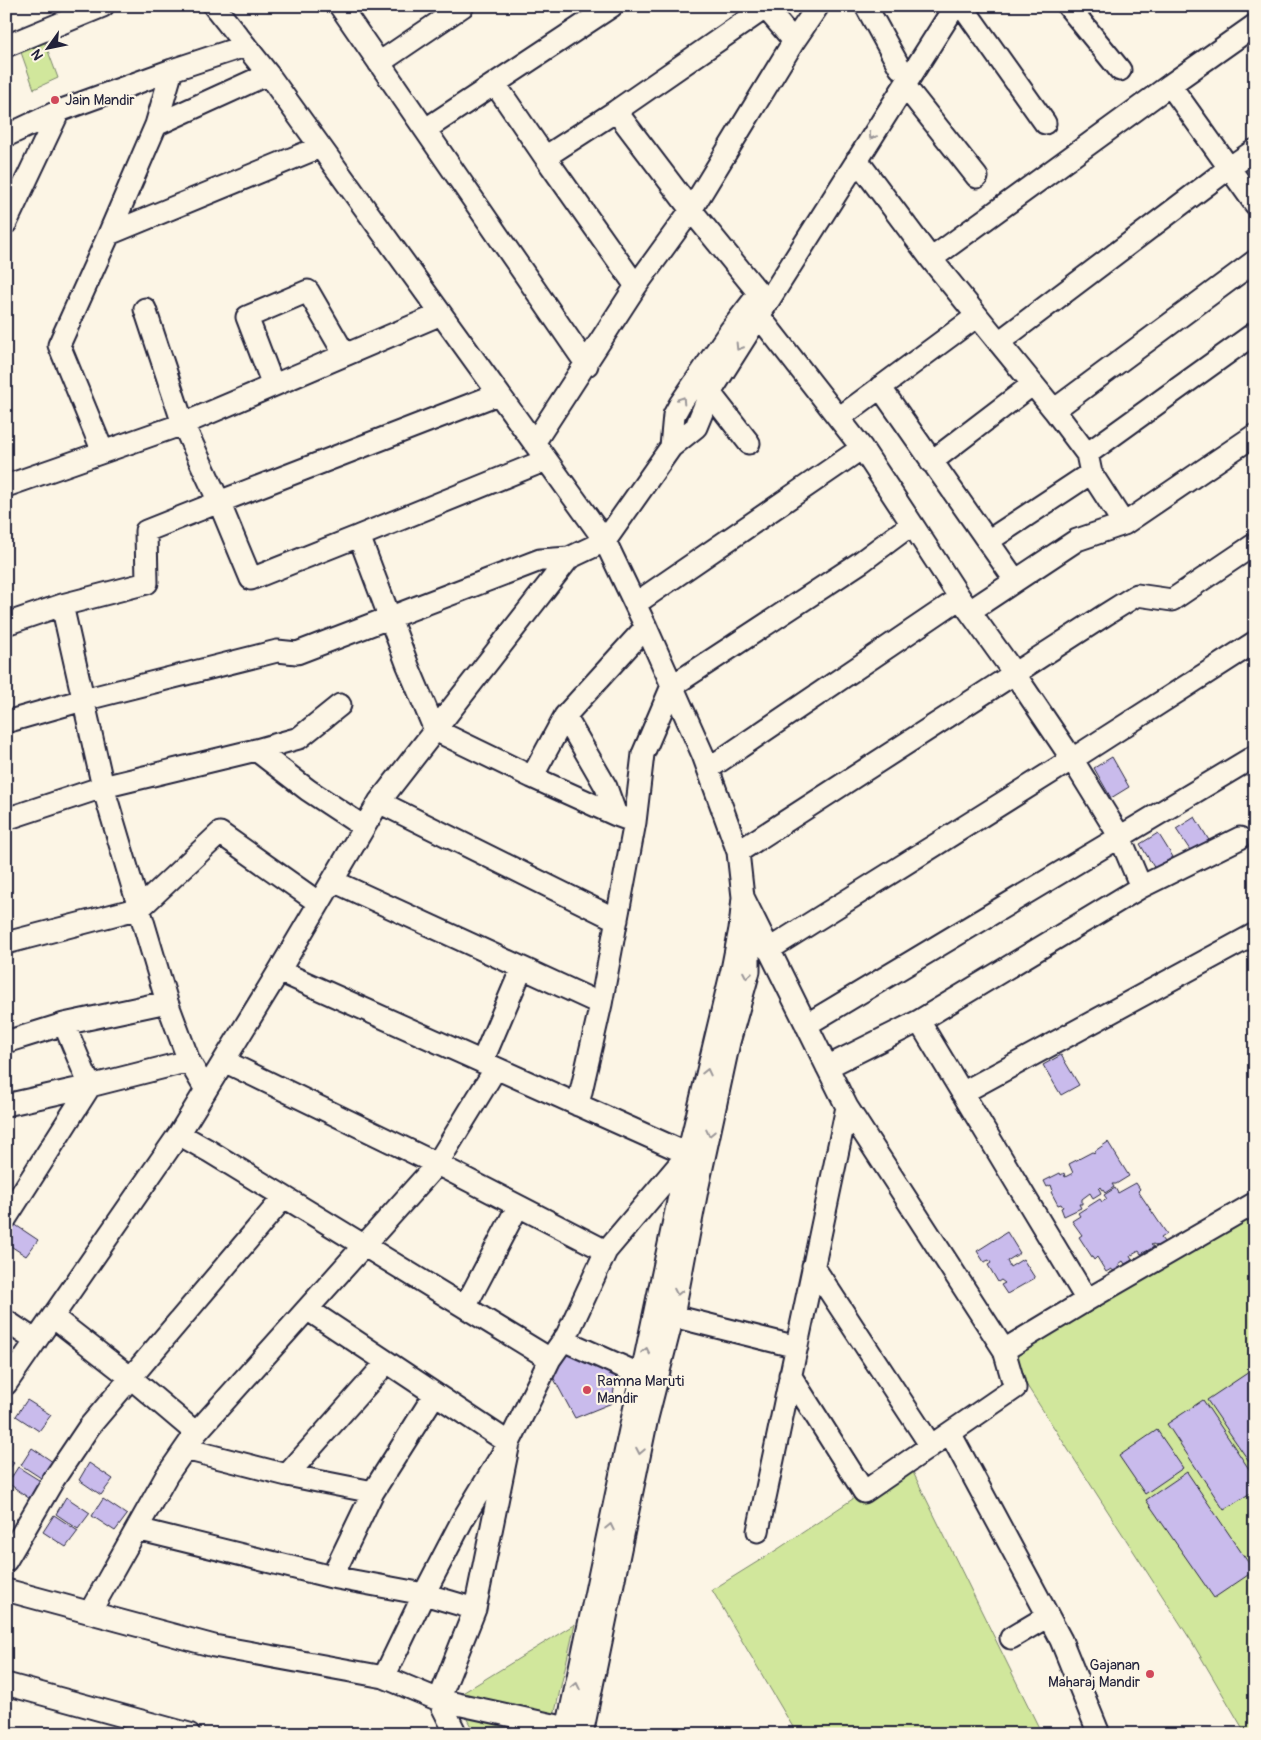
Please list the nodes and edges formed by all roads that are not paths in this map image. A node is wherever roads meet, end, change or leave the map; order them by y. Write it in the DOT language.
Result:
graph roads {
  1 [pos="103,6"];
  2 [pos="214,6"];
  3 [pos="340,6"];
  4 [pos="462,6"];
  5 [pos="612,6"];
  6 [pos="818,6"];
  7 [pos="866,6"];
  8 [pos="938,6"];
  9 [pos="955,6"];
  10 [pos="962,6"];
  11 [pos="1068,6"];
  12 [pos="765,7"];
  13 [pos="1255,25"];
  14 [pos="794,42"];
  15 [pos="6,46"];
  16 [pos="246,46"];
  17 [pos="379,63"];
  18 [pos="172,70"];
  19 [pos="1120,70"];
  20 [pos="268,74"];
  21 [pos="902,77"];
  22 [pos="495,84"];
  23 [pos="1170,85"];
  24 [pos="881,110"];
  25 [pos="59,111"];
  26 [pos="616,111"];
  27 [pos="1045,123"];
  28 [pos="156,125"];
  29 [pos="426,130"];
  30 [pos="6,136"];
  31 [pos="320,147"];
  32 [pos="1255,150"];
  33 [pos="545,157"];
  34 [pos="857,160"];
  35 [pos="1229,168"];
  36 [pos="977,177"];
  37 [pos="1255,204"];
  38 [pos="691,210"];
  39 [pos="6,224"];
  40 [pos="109,234"];
  41 [pos="931,259"];
  42 [pos="1255,261"];
  43 [pos="636,286"];
  44 [pos="759,305"];
  45 [pos="146,309"];
  46 [pos="441,314"];
  47 [pos="977,316"];
  48 [pos="1255,333"];
  49 [pos="999,342"];
  50 [pos="345,355"];
  51 [pos="587,364"];
  52 [pos="1034,384"];
  53 [pos="273,385"];
  54 [pos="703,387"];
  55 [pos="880,387"];
  56 [pos="498,394"];
  57 [pos="1054,410"];
  58 [pos="839,418"];
  59 [pos="183,424"];
  60 [pos="1255,435"];
  61 [pos="749,443"];
  62 [pos="862,448"];
  63 [pos="540,451"];
  64 [pos="103,452"];
  65 [pos="931,462"];
  66 [pos="1089,464"];
  67 [pos="6,486"];
  68 [pos="219,502"];
  69 [pos="912,524"];
  70 [pos="1124,524"];
  71 [pos="359,536"];
  72 [pos="605,541"];
  73 [pos="988,541"];
  74 [pos="1255,544"];
  75 [pos="569,558"];
  76 [pos="1015,580"];
  77 [pos="635,604"];
  78 [pos="965,604"];
  79 [pos="62,605"];
  80 [pos="390,618"];
  81 [pos="6,624"];
  82 [pos="646,627"];
  83 [pos="1255,642"];
  84 [pos="1014,673"];
  85 [pos="672,686"];
  86 [pos="83,700"];
  87 [pos="340,704"];
  88 [pos="566,716"];
  89 [pos="6,722"];
  90 [pos="435,730"];
  91 [pos="256,750"];
  92 [pos="1255,756"];
  93 [pos="1072,759"];
  94 [pos="708,769"];
  95 [pos="532,777"];
  96 [pos="103,787"];
  97 [pos="379,802"];
  98 [pos="626,818"];
  99 [pos="6,819"];
  100 [pos="364,827"];
  101 [pos="1120,837"];
  102 [pos="1240,838"];
  103 [pos="738,852"];
  104 [pos="333,881"];
  105 [pos="1141,887"];
  106 [pos="743,897"];
  107 [pos="319,903"];
  108 [pos="140,908"];
  109 [pos="617,920"];
  110 [pos="740,929"];
  111 [pos="1255,934"];
  112 [pos="6,942"];
  113 [pos="768,950"];
  114 [pos="522,968"];
  115 [pos="279,971"];
  116 [pos="167,1002"];
  117 [pos="601,1004"];
  118 [pos="919,1021"];
  119 [pos="64,1024"];
  120 [pos="806,1025"];
  121 [pos="6,1042"];
  122 [pos="189,1061"];
  123 [pos="224,1061"];
  124 [pos="489,1065"];
  125 [pos="827,1067"];
  126 [pos="90,1086"];
  127 [pos="206,1090"];
  128 [pos="962,1093"];
  129 [pos="578,1105"];
  130 [pos="6,1106"];
  131 [pos="847,1107"];
  132 [pos="179,1134"];
  133 [pos="688,1154"];
  134 [pos="437,1164"];
  135 [pos="284,1197"];
  136 [pos="1255,1203"];
  137 [pos="518,1206"];
  138 [pos="6,1218"];
  139 [pos="363,1245"];
  140 [pos="606,1251"];
  141 [pos="813,1266"];
  142 [pos="1087,1300"];
  143 [pos="465,1307"];
  144 [pos="307,1309"];
  145 [pos="673,1316"];
  146 [pos="53,1317"];
  147 [pos="6,1321"];
  148 [pos="36,1340"];
  149 [pos="563,1340"];
  150 [pos="797,1346"];
  151 [pos="1004,1350"];
  152 [pos="550,1359"];
  153 [pos="387,1362"];
  154 [pos="641,1375"];
  155 [pos="790,1375"];
  156 [pos="131,1378"];
  157 [pos="6,1384"];
  158 [pos="436,1394"];
  159 [pos="950,1433"];
  160 [pos="190,1441"];
  161 [pos="510,1443"];
  162 [pos="931,1446"];
  163 [pos="287,1475"];
  164 [pos="373,1492"];
  165 [pos="137,1529"];
  166 [pos="758,1531"];
  167 [pos="6,1561"];
  168 [pos="332,1577"];
  169 [pos="6,1590"];
  170 [pos="424,1594"];
  171 [pos="475,1609"];
  172 [pos="90,1612"];
  173 [pos="1048,1616"];
  174 [pos="1011,1638"];
  175 [pos="384,1677"];
  176 [pos="6,1684"];
  177 [pos="439,1700"];
  178 [pos="572,1732"];
  179 [pos="189,1734"];
  180 [pos="456,1734"];
  181 [pos="1099,1734"];
  1 -- 15 [label="street"];
  2 -- 16 [label="street"];
  3 -- 17 [label="street"];
  4 -- 17 [label="street"];
  5 -- 22 [label="street"];
  6 -- 14 [label="street"];
  7 -- 21 [label="street"];
  8 -- 21 [label="street"];
  9 -- 21 [label="street"];
  10 -- 27 [label="street"];
  11 -- 19 [label="street"];
  12 -- 14 [label="street"];
  12 -- 26 [label="street"];
  13 -- 23 [label="street"];
  14 -- 38 [label="street"];
  16 -- 18 [label="street"];
  16 -- 20 [label="street"];
  17 -- 29 [label="street"];
  18 -- 25 [label="street"];
  18 -- 28 [label="street"];
  20 -- 28 [label="street"];
  20 -- 31 [label="street"];
  21 -- 24 [label="street"];
  21 -- 36 [label="street"];
  22 -- 29 [label="street"];
  22 -- 33 [label="street"];
  23 -- 35 [label="street"];
  23 -- 41 [label="street"];
  24 -- 34 [label="street, one-way"];
  24 -- 44 [label="street"];
  25 -- 30 [label="street"];
  25 -- 39 [label="street"];
  26 -- 33 [label="street"];
  26 -- 38 [label="street"];
  28 -- 40 [label="street"];
  29 -- 51 [label="street"];
  31 -- 40 [label="street"];
  31 -- 46 [label="street"];
  32 -- 35 [label="street"];
  33 -- 43 [label="street"];
  34 -- 41 [label="street"];
  34 -- 44 [label="street"];
  35 -- 37 [label="street"];
  35 -- 49 [label="street"];
  38 -- 43 [label="street"];
  38 -- 44 [label="street"];
  40 -- 64 [label="street"];
  41 -- 47 [label="street"];
  42 -- 57 [label="street"];
  43 -- 51 [label="street"];
  44 -- 54 [label="street"];
  44 -- 58 [label="street"];
  45 -- 59 [label="street"];
  46 -- 50 [label="street"];
  46 -- 56 [label="street"];
  47 -- 49 [label="street"];
  47 -- 55 [label="street"];
  48 -- 66 [label="street"];
  49 -- 52 [label="street"];
  50 -- 53 [label="street"];
  50 -- 53 [label="street"];
  51 -- 63 [label="street"];
  52 -- 57 [label="street"];
  52 -- 65 [label="street"];
  53 -- 59 [label="street"];
  54 -- 61 [label="street"];
  54 -- 72 [label="street"];
  55 -- 58 [label="street"];
  55 -- 65 [label="street"];
  56 -- 63 [label="street"];
  56 -- 68 [label="street"];
  57 -- 66 [label="street"];
  58 -- 62 [label="street"];
  59 -- 64 [label="street"];
  59 -- 68 [label="street"];
  60 -- 70 [label="street"];
  62 -- 69 [label="street"];
  62 -- 77 [label="street"];
  63 -- 71 [label="street"];
  63 -- 72 [label="street"];
  64 -- 67 [label="street"];
  65 -- 73 [label="street"];
  66 -- 70 [label="street"];
  66 -- 73 [label="street"];
  68 -- 71 [label="street"];
  68 -- 79 [label="street"];
  69 -- 78 [label="street"];
  69 -- 85 [label="street"];
  70 -- 76 [label="street"];
  71 -- 80 [label="street"];
  72 -- 75 [label="street"];
  72 -- 77 [label="street"];
  73 -- 76 [label="street"];
  74 -- 84 [label="street"];
  75 -- 80 [label="street"];
  75 -- 90 [label="street"];
  76 -- 78 [label="street"];
  77 -- 82 [label="street"];
  78 -- 84 [label="street"];
  78 -- 94 [label="street"];
  79 -- 81 [label="street"];
  79 -- 86 [label="street"];
  80 -- 86 [label="street"];
  80 -- 90 [label="street"];
  82 -- 85 [label="street"];
  82 -- 88 [label="street"];
  83 -- 93 [label="street"];
  84 -- 93 [label="street"];
  84 -- 103 [label="street"];
  85 -- 94 [label="street"];
  85 -- 98 [label="street"];
  86 -- 89 [label="street"];
  86 -- 96 [label="street"];
  87 -- 91 [label="street"];
  88 -- 95 [label="street"];
  88 -- 98 [label="street"];
  90 -- 95 [label="street"];
  90 -- 97 [label="street"];
  91 -- 96 [label="street"];
  91 -- 100 [label="street"];
  92 -- 101 [label="street"];
  93 -- 101 [label="street"];
  93 -- 113 [label="street"];
  94 -- 103 [label="street"];
  95 -- 98 [label="street"];
  96 -- 99 [label="street"];
  96 -- 108 [label="street"];
  97 -- 100 [label="street"];
  97 -- 109 [label="street"];
  98 -- 109 [label="street"];
  100 -- 104 [label="street"];
  101 -- 105 [label="street"];
  101 -- 120 [label="street"];
  102 -- 105 [label="street"];
  103 -- 106 [label="street"];
  104 -- 107 [label="street"];
  104 -- 114 [label="street"];
  105 -- 118 [label="street"];
  106 -- 110 [label="street"];
  106 -- 113 [label="street"];
  107 -- 108 [label="street"];
  107 -- 115 [label="street"];
  108 -- 112 [label="street"];
  108 -- 116 [label="street"];
  109 -- 117 [label="street"];
  133 -- 110 [label="street, one-way"];
  110 -- 145 [label="street, one-way"];
  111 -- 128 [label="street"];
  113 -- 120 [label="street"];
  114 -- 117 [label="street"];
  114 -- 124 [label="street"];
  115 -- 123 [label="street"];
  115 -- 124 [label="street"];
  116 -- 119 [label="street"];
  116 -- 122 [label="street"];
  117 -- 129 [label="street"];
  118 -- 125 [label="street"];
  118 -- 128 [label="street"];
  119 -- 121 [label="street"];
  119 -- 126 [label="street"];
  120 -- 125 [label="street"];
  122 -- 126 [label="street"];
  122 -- 127 [label="street"];
  123 -- 127 [label="street"];
  123 -- 134 [label="street"];
  124 -- 129 [label="street"];
  124 -- 134 [label="street"];
  125 -- 131 [label="street"];
  126 -- 130 [label="street"];
  126 -- 138 [label="street"];
  127 -- 132 [label="street"];
  128 -- 142 [label="street"];
  129 -- 133 [label="street"];
  131 -- 141 [label="street"];
  131 -- 151 [label="street"];
  132 -- 135 [label="street"];
  132 -- 146 [label="street"];
  133 -- 140 [label="street"];
  154 -- 133 [label="street, one-way"];
  134 -- 137 [label="street"];
  134 -- 139 [label="street"];
  135 -- 139 [label="street"];
  135 -- 156 [label="street"];
  136 -- 142 [label="street"];
  137 -- 140 [label="street"];
  137 -- 143 [label="street"];
  139 -- 143 [label="street"];
  139 -- 144 [label="street"];
  140 -- 149 [label="street"];
  141 -- 150 [label="street"];
  141 -- 162 [label="street"];
  142 -- 151 [label="street"];
  143 -- 152 [label="street"];
  144 -- 153 [label="street"];
  144 -- 160 [label="street"];
  145 -- 150 [label="street"];
  145 -- 178 [label="street, one-way"];
  146 -- 148 [label="street"];
  146 -- 156 [label="street"];
  147 -- 148 [label="street"];
  148 -- 157 [label="street"];
  149 -- 152 [label="street"];
  149 -- 154 [label="street"];
  150 -- 155 [label="street"];
  151 -- 159 [label="street"];
  152 -- 161 [label="street"];
  153 -- 158 [label="street"];
  153 -- 163 [label="street"];
  178 -- 154 [label="street, one-way"];
  155 -- 162 [label="street"];
  155 -- 166 [label="street"];
  156 -- 160 [label="street"];
  156 -- 167 [label="street"];
  158 -- 161 [label="street"];
  158 -- 164 [label="street"];
  159 -- 162 [label="street"];
  159 -- 173 [label="street"];
  160 -- 163 [label="street"];
  160 -- 165 [label="street"];
  161 -- 170 [label="street"];
  161 -- 171 [label="street"];
  163 -- 164 [label="street"];
  164 -- 168 [label="street"];
  165 -- 168 [label="street"];
  165 -- 172 [label="street"];
  168 -- 170 [label="street"];
  169 -- 172 [label="street"];
  170 -- 171 [label="street"];
  170 -- 175 [label="street"];
  171 -- 177 [label="street"];
  172 -- 175 [label="street"];
  173 -- 174 [label="street"];
  173 -- 181 [label="street"];
  175 -- 177 [label="street"];
  176 -- 179 [label="street"];
  177 -- 178 [label="street"];
  177 -- 180 [label="street"];
}
